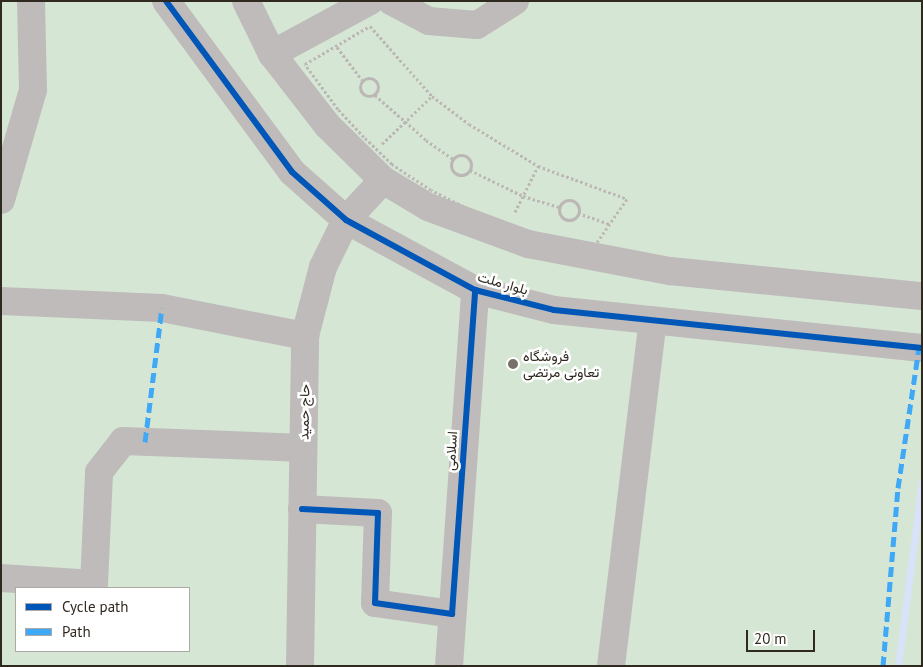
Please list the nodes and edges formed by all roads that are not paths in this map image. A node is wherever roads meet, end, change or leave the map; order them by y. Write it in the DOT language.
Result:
graph roads {
  1 [pos="30,1"];
  2 [pos="166,1"];
  3 [pos="246,1"];
  4 [pos="370,1"];
  5 [pos="392,1"];
  6 [pos="515,1"];
  7 [pos="272,54"];
  8 [pos="383,180"];
  9 [pos="1,200"];
  10 [pos="346,220"];
  11 [pos="476,290"];
  12 [pos="922,296"];
  13 [pos="1,301"];
  14 [pos="653,321"];
  15 [pos="305,336"];
  16 [pos="922,348"];
  17 [pos="303,448"];
  18 [pos="302,509"];
  19 [pos="1,578"];
  20 [pos="452,614"];
  21 [pos="300,666"];
  22 [pos="449,666"];
  23 [pos="611,666"];
  1 -- 9 [label="street"];
  2 -- 10 [label="street, بلوار ملت"];
  3 -- 7 [label="street"];
  4 -- 7 [label="street"];
  5 -- 6 [label="street"];
  7 -- 8 [label="street"];
  8 -- 10 [label="street, حاج حمید"];
  8 -- 12 [label="street"];
  10 -- 11 [label="street, بلوار ملت"];
  10 -- 15 [label="street, حاج حمید"];
  11 -- 14 [label="street, بلوار ملت"];
  11 -- 20 [label="street, اسلامی"];
  13 -- 15 [label="street"];
  14 -- 16 [label="street, بلوار ملت"];
  14 -- 23 [label="street"];
  15 -- 17 [label="street, حاج حمید"];
  17 -- 18 [label="street, حاج حمید"];
  17 -- 19 [label="street"];
  18 -- 20 [label="street"];
  18 -- 21 [label="street, حاج حمید"];
  20 -- 22 [label="street, اسلامی"];
}
